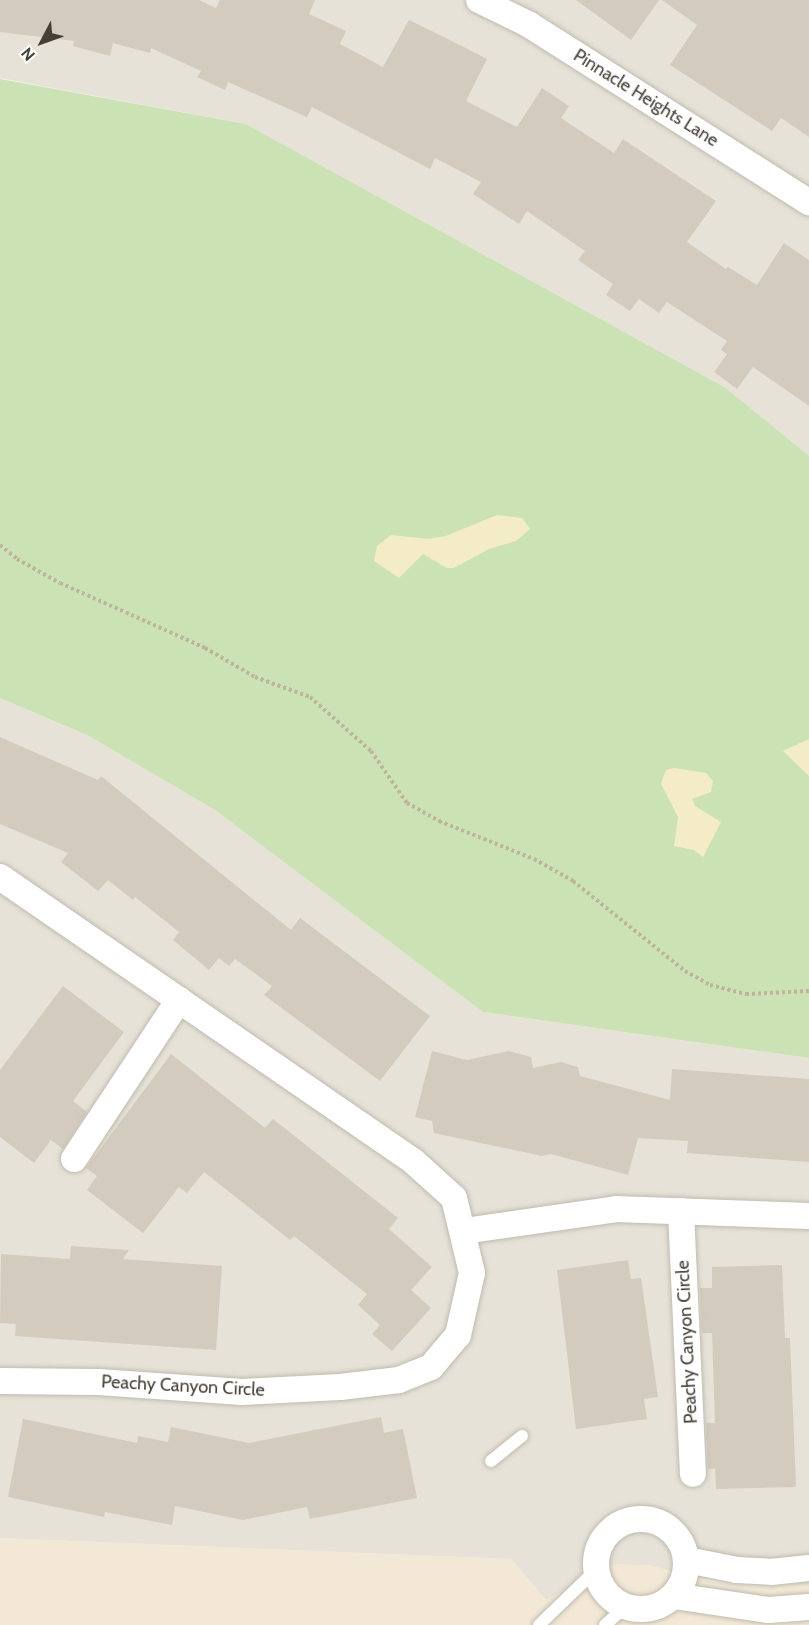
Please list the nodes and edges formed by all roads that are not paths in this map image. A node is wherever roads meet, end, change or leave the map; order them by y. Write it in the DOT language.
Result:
graph roads {
  1 [pos="479,0"];
  2 [pos="809,202"];
  3 [pos="0,877"];
  4 [pos="179,1000"];
  5 [pos="74,1159"];
  6 [pos="681,1211"];
  7 [pos="809,1216"];
  8 [pos="464,1231"];
  9 [pos="0,1381"];
  10 [pos="522,1436"];
  11 [pos="491,1461"];
  12 [pos="693,1474"];
  13 [pos="687,1560"];
  14 [pos="809,1568"];
  15 [pos="596,1570"];
  16 [pos="674,1596"];
  17 [pos="626,1606"];
  18 [pos="809,1607"];
  19 [pos="539,1625"];
  20 [pos="605,1625"];
  1 -- 2 [label="street, Pinnacle Heights Lane"];
  3 -- 4 [label="street, Peachy Canyon Circle"];
  4 -- 5 [label="street"];
  4 -- 8 [label="street, Peachy Canyon Circle"];
  6 -- 7 [label="street"];
  6 -- 8 [label="street"];
  6 -- 12 [label="street, Peachy Canyon Circle"];
  8 -- 9 [label="street, Peachy Canyon Circle"];
  10 -- 11 [label="lane"];
  13 -- 14 [label="street"];
  13 -- 15 [label="street"];
  13 -- 16 [label="street"];
  15 -- 17 [label="street"];
  15 -- 19 [label="lane"];
  16 -- 17 [label="street"];
  16 -- 18 [label="street"];
  17 -- 20 [label="lane"];
}
